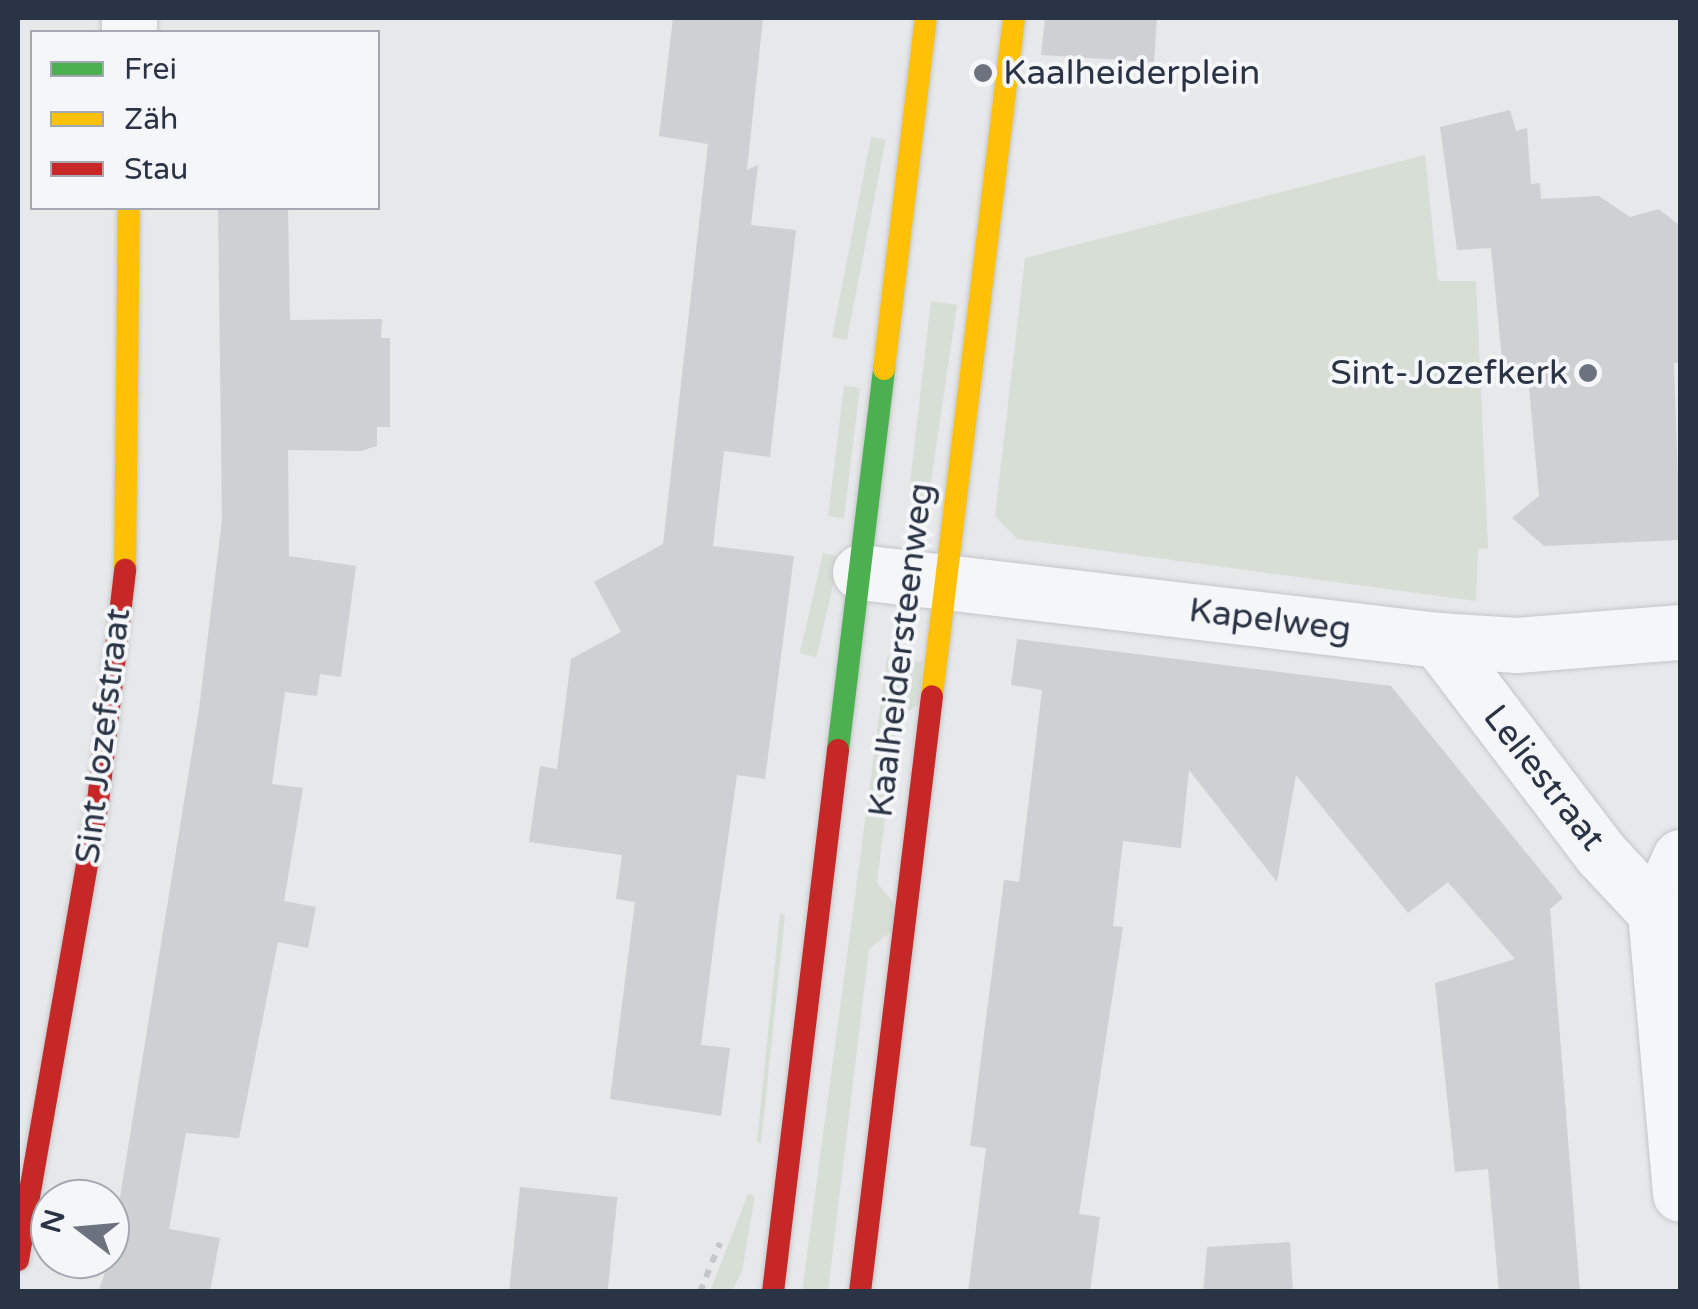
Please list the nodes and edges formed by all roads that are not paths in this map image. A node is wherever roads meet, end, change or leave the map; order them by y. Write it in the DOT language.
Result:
graph roads {
  1 [pos="926,18"];
  2 [pos="1014,18"];
  3 [pos="129,210"];
  4 [pos="860,572"];
  5 [pos="944,582"];
  6 [pos="1680,632"];
  7 [pos="1438,640"];
  8 [pos="1680,856"];
  9 [pos="1655,912"];
  10 [pos="1680,1194"];
  11 [pos="18,1260"];
  12 [pos="773,1292"];
  13 [pos="860,1292"];
  1 -- 4 [label="street, Kaalheidersteenweg"];
  2 -- 5 [label="street, Kaalheidersteenweg"];
  3 -- 11 [label="street, Sint Jozefstraat"];
  4 -- 5 [label="street, Kapelweg"];
  4 -- 12 [label="street, Kaalheidersteenweg"];
  5 -- 7 [label="street, Kapelweg"];
  5 -- 13 [label="street, Kaalheidersteenweg"];
  6 -- 7 [label="street, Kapelweg"];
  7 -- 9 [label="street, Leliestraat"];
  8 -- 9 [label="street"];
  9 -- 10 [label="street"];
}
